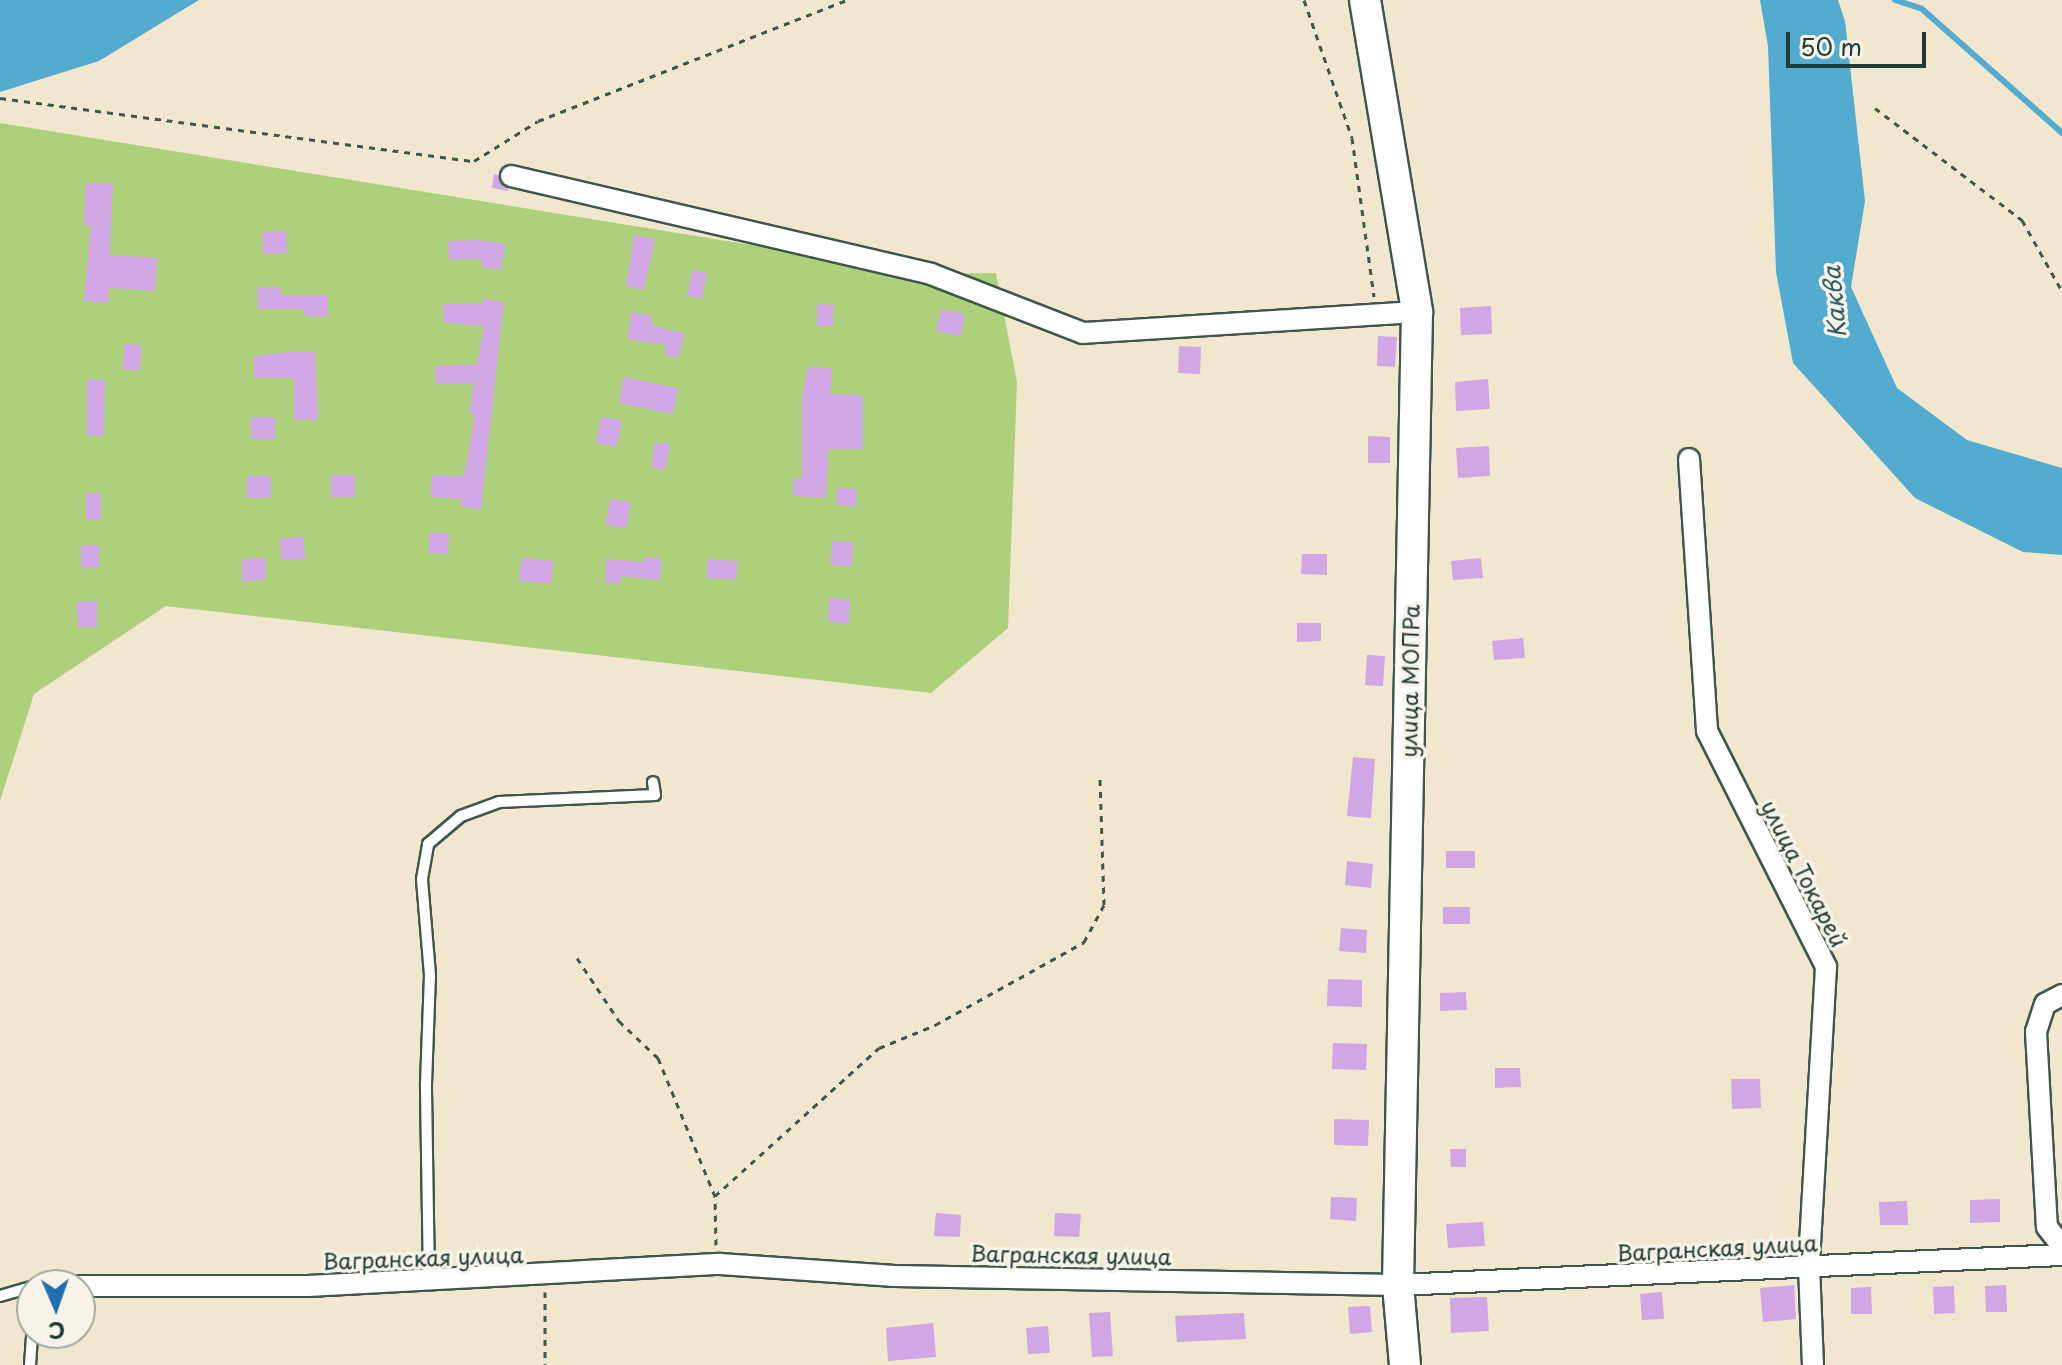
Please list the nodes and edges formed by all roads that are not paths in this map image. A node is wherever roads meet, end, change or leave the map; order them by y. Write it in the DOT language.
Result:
graph roads {
  1 [pos="1365,0"];
  2 [pos="511,176"];
  3 [pos="1417,312"];
  4 [pos="1689,459"];
  5 [pos="653,782"];
  6 [pos="2062,995"];
  7 [pos="2062,1246"];
  8 [pos="2062,1255"];
  9 [pos="1809,1266"];
  10 [pos="429,1281"];
  11 [pos="1398,1285"];
  12 [pos="96,1286"];
  13 [pos="1405,1365"];
  14 [pos="1813,1365"];
  1 -- 3 [label="main road, улица МОПРа"];
  2 -- 3 [label="street"];
  3 -- 11 [label="main road, улица МОПРа"];
  4 -- 9 [label="street, улица Токарей"];
  5 -- 10 [label="lane"];
  6 -- 7 [label="street"];
  8 -- 9 [label="street, Вагранская улица"];
  9 -- 11 [label="street, Вагранская улица"];
  9 -- 14 [label="street, улица Токарей"];
  10 -- 11 [label="street, Вагранская улица"];
  10 -- 12 [label="street, Вагранская улица"];
  11 -- 13 [label="main road, улица МОПРа"];
}
